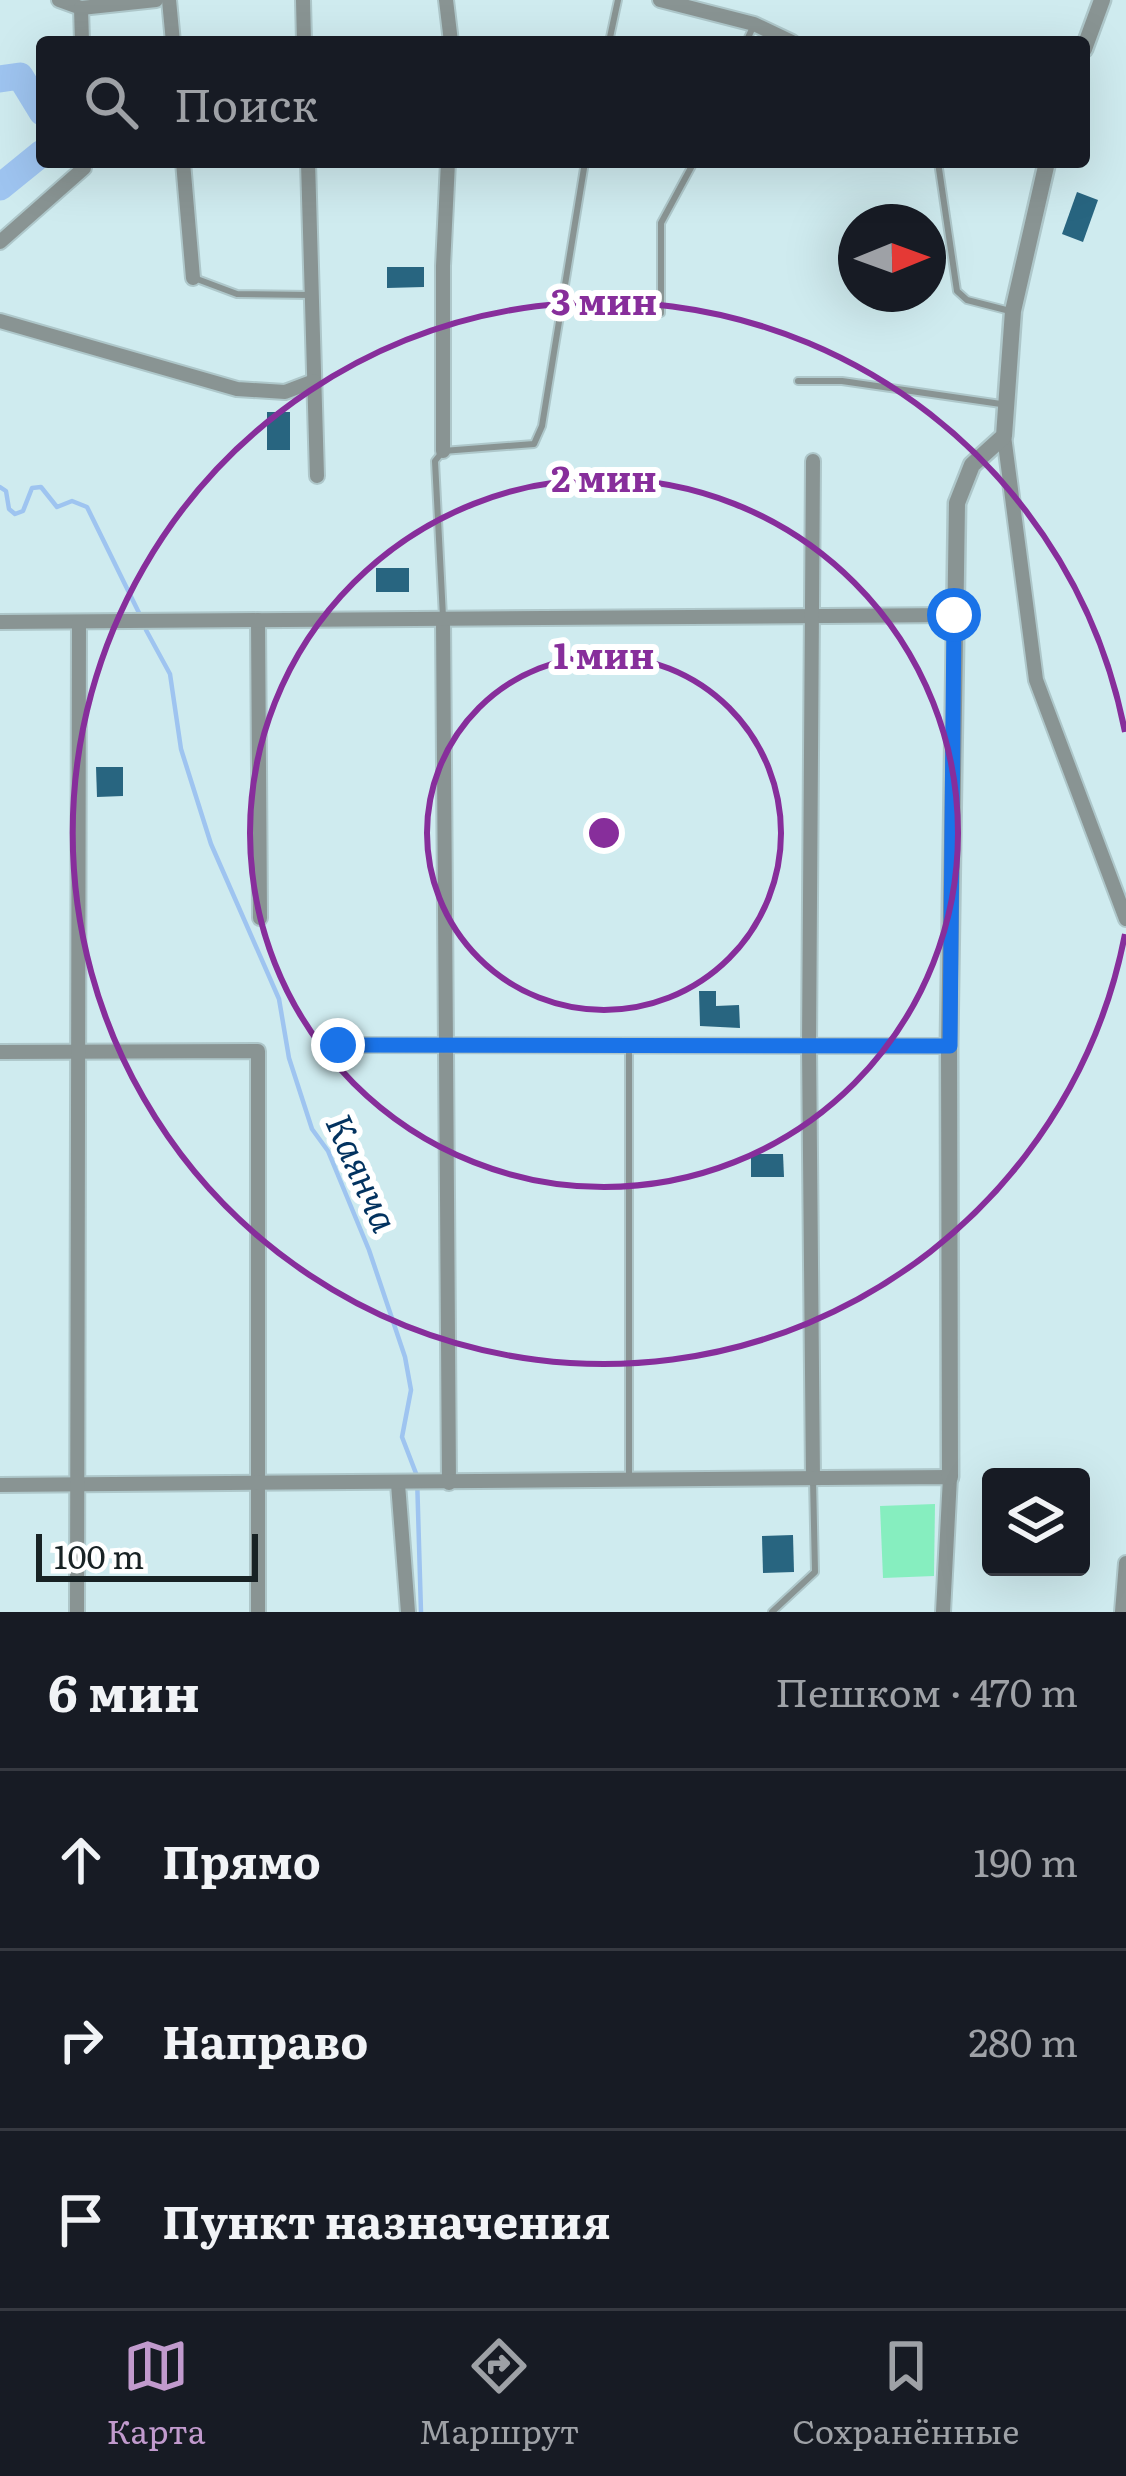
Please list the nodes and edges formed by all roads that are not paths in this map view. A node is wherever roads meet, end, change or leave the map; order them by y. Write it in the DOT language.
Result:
graph roads {
  1 [pos="59,0"];
  2 [pos="156,0"];
  3 [pos="169,0"];
  4 [pos="303,0"];
  5 [pos="446,0"];
  6 [pos="618,0"];
  7 [pos="660,0"];
  8 [pos="1102,0"];
  9 [pos="81,8"];
  10 [pos="754,24"];
  11 [pos="82,36"];
  12 [pos="172,36"];
  13 [pos="304,36"];
  14 [pos="450,36"];
  15 [pos="610,36"];
  16 [pos="749,36"];
  17 [pos="779,36"];
  18 [pos="1089,36"];
  19 [pos="83,168"];
  20 [pos="184,168"];
  21 [pos="308,168"];
  22 [pos="448,168"];
  23 [pos="584,168"];
  24 [pos="691,168"];
  25 [pos="939,168"];
  26 [pos="1046,168"];
  27 [pos="0,242"];
  28 [pos="194,278"];
  29 [pos="311,295"];
  30 [pos="1013,312"];
  31 [pos="661,313"];
  32 [pos="0,321"];
  33 [pos="314,380"];
  34 [pos="798,381"];
  35 [pos="1004,404"];
  36 [pos="1004,436"];
  37 [pos="443,451"];
  38 [pos="813,461"];
  39 [pos="317,476"];
  40 [pos="810,615"];
  41 [pos="954,615"];
  42 [pos="443,619"];
  43 [pos="258,620"];
  44 [pos="0,622"];
  45 [pos="79,622"];
  46 [pos="260,918"];
  47 [pos="1126,919"];
  48 [pos="338,1045"];
  49 [pos="446,1046"];
  50 [pos="629,1046"];
  51 [pos="809,1046"];
  52 [pos="950,1046"];
  53 [pos="75,1051"];
  54 [pos="0,1052"];
  55 [pos="950,1477"];
  56 [pos="813,1479"];
  57 [pos="628,1481"];
  58 [pos="449,1483"];
  59 [pos="398,1484"];
  60 [pos="0,1485"];
  61 [pos="76,1485"];
  62 [pos="258,1485"];
  63 [pos="1126,1563"];
  64 [pos="77,1612"];
  65 [pos="259,1612"];
  66 [pos="408,1612"];
  67 [pos="772,1612"];
  68 [pos="943,1612"];
  69 [pos="1122,1612"];
  1 -- 9 [label="street"];
  2 -- 9 [label="street"];
  3 -- 12 [label="street"];
  4 -- 13 [label="street"];
  5 -- 14 [label="street"];
  6 -- 15 [label="lane"];
  7 -- 10 [label="street"];
  8 -- 18 [label="street"];
  9 -- 11 [label="street"];
  10 -- 16 [label="lane"];
  10 -- 17 [label="street"];
  19 -- 27 [label="street"];
  20 -- 28 [label="street"];
  21 -- 29 [label="street"];
  22 -- 37 [label="street"];
  23 -- 37 [label="lane"];
  24 -- 31 [label="lane"];
  25 -- 30 [label="lane"];
  26 -- 30 [label="street"];
  28 -- 29 [label="lane"];
  29 -- 33 [label="street"];
  30 -- 35 [label="street"];
  32 -- 33 [label="street"];
  33 -- 39 [label="street"];
  34 -- 35 [label="lane"];
  35 -- 36 [label="street"];
  36 -- 41 [label="street"];
  36 -- 47 [label="street"];
  37 -- 42 [label="lane"];
  38 -- 40 [label="street"];
  40 -- 41 [label="street"];
  40 -- 42 [label="street"];
  40 -- 51 [label="street"];
  41 -- 52 [label="street"];
  42 -- 43 [label="street"];
  42 -- 49 [label="street"];
  43 -- 45 [label="street"];
  43 -- 46 [label="street"];
  44 -- 45 [label="street"];
  45 -- 53 [label="street"];
  48 -- 49 [label="street"];
  49 -- 50 [label="street"];
  49 -- 58 [label="street"];
  50 -- 51 [label="street"];
  50 -- 57 [label="lane"];
  51 -- 52 [label="street"];
  51 -- 56 [label="street"];
  52 -- 55 [label="street"];
  53 -- 54 [label="street"];
  53 -- 61 [label="street"];
  53 -- 62 [label="street"];
  55 -- 56 [label="street"];
  55 -- 68 [label="street"];
  56 -- 57 [label="street"];
  56 -- 67 [label="lane"];
  57 -- 58 [label="street"];
  58 -- 59 [label="street"];
  59 -- 62 [label="street"];
  59 -- 66 [label="street"];
  60 -- 61 [label="street"];
  61 -- 62 [label="street"];
  61 -- 64 [label="street"];
  62 -- 65 [label="street"];
  63 -- 69 [label="street"];
}
